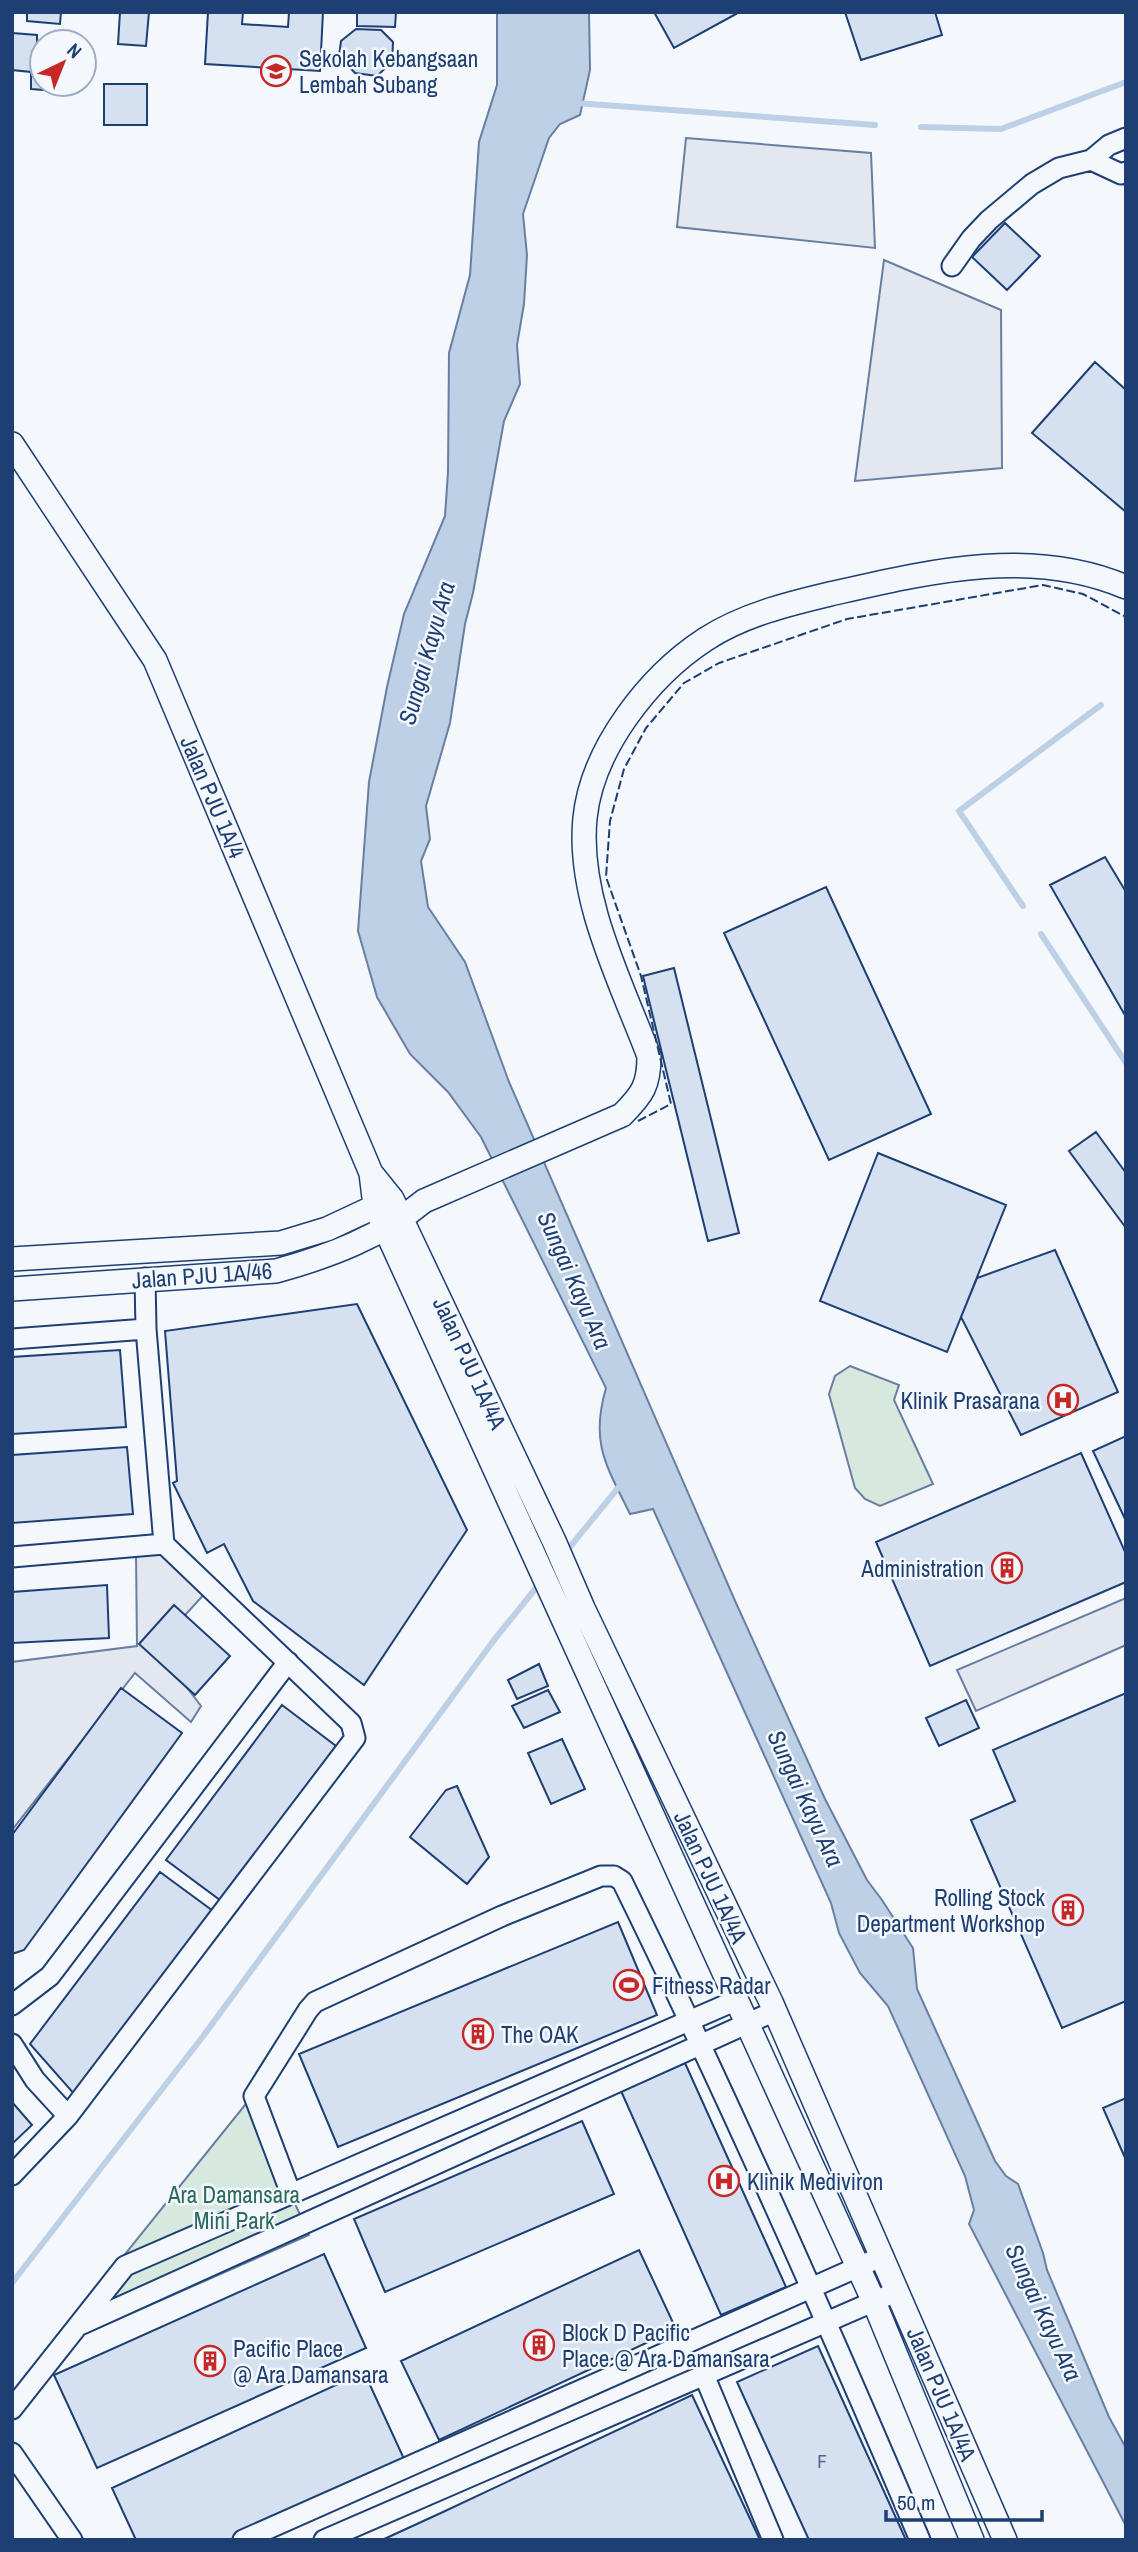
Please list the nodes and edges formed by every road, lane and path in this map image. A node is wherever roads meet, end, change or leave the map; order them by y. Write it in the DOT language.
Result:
graph roads {
  1 [pos="1126,138"];
  2 [pos="1091,160"];
  3 [pos="1126,172"];
  4 [pos="952,266"];
  5 [pos="12,444"];
  6 [pos="1126,587"];
  7 [pos="429,1198"];
  8 [pos="383,1202"];
  9 [pos="393,1224"];
  10 [pos="353,1244"];
  11 [pos="12,1259"];
  12 [pos="399,1259"];
  13 [pos="145,1278"];
  14 [pos="12,1289"];
  15 [pos="146,1329"];
  16 [pos="12,1339"];
  17 [pos="164,1544"];
  18 [pos="12,1557"];
  19 [pos="573,1613"];
  20 [pos="288,1662"];
  21 [pos="737,2000"];
  22 [pos="12,2005"];
  23 [pos="775,2011"];
  24 [pos="691,2021"];
  25 [pos="747,2023"];
  26 [pos="12,2044"];
  27 [pos="700,2044"];
  28 [pos="68,2116"];
  29 [pos="12,2175"];
  30 [pos="291,2194"];
  31 [pos="883,2256"];
  32 [pos="858,2268"];
  33 [pos="811,2289"];
  34 [pos="898,2291"];
  35 [pos="874,2302"];
  36 [pos="828,2322"];
  37 [pos="78,2326"];
  38 [pos="704,2375"];
  39 [pos="12,2409"];
  40 [pos="12,2453"];
  41 [pos="72,2540"];
  42 [pos="243,2540"];
  43 [pos="324,2540"];
  44 [pos="773,2540"];
  45 [pos="920,2540"];
  46 [pos="972,2540"];
  47 [pos="1005,2540"];
  1 -- 2 [label="street"];
  2 -- 3 [label="street"];
  2 -- 4 [label="street"];
  5 -- 8 [label="street, Jalan PJU 1A/4"];
  6 -- 7 [label="street"];
  7 -- 8 [label="street"];
  7 -- 9 [label="street, Jalan PJU 1A/46"];
  8 -- 9 [label="street, Jalan PJU 1A/4"];
  8 -- 11 [label="street, Jalan PJU 1A/46"];
  9 -- 10 [label="street, Jalan PJU 1A/46"];
  9 -- 12 [label="street, Jalan PJU 1A/4A"];
  9 -- 19 [label="street, Jalan PJU 1A/4A"];
  10 -- 12 [label="street"];
  10 -- 13 [label="street, Jalan PJU 1A/46"];
  12 -- 19 [label="street, Jalan PJU 1A/4A"];
  13 -- 14 [label="street, Jalan PJU 1A/46"];
  13 -- 15 [label="street"];
  15 -- 16 [label="street"];
  15 -- 17 [label="street"];
  17 -- 18 [label="street"];
  17 -- 20 [label="street"];
  19 -- 21 [label="street, Jalan PJU 1A/4A"];
  19 -- 23 [label="street, Jalan PJU 1A/4A"];
  20 -- 22 [label="street"];
  20 -- 28 [label="street"];
  21 -- 24 [label="street"];
  21 -- 25 [label="street, Jalan PJU 1A/4A"];
  23 -- 25 [label="street"];
  23 -- 31 [label="street, Jalan PJU 1A/4A"];
  24 -- 27 [label="street"];
  24 -- 30 [label="street"];
  24 -- 30 [label="street"];
  25 -- 27 [label="street"];
  25 -- 32 [label="street, Jalan PJU 1A/4A"];
  26 -- 28 [label="street"];
  27 -- 33 [label="street"];
  27 -- 37 [label="street"];
  28 -- 29 [label="street"];
  30 -- 37 [label="street"];
  31 -- 32 [label="street"];
  31 -- 34 [label="street, Jalan PJU 1A/4A"];
  32 -- 33 [label="street"];
  32 -- 35 [label="street, Jalan PJU 1A/4A"];
  33 -- 36 [label="street"];
  33 -- 42 [label="street"];
  34 -- 35 [label="street"];
  34 -- 47 [label="street, Jalan PJU 1A/4A"];
  35 -- 36 [label="street"];
  35 -- 46 [label="street, Jalan PJU 1A/4A"];
  36 -- 38 [label="street"];
  36 -- 45 [label="street"];
  37 -- 39 [label="street"];
  38 -- 43 [label="street"];
  38 -- 44 [label="street"];
  40 -- 41 [label="street"];
}
